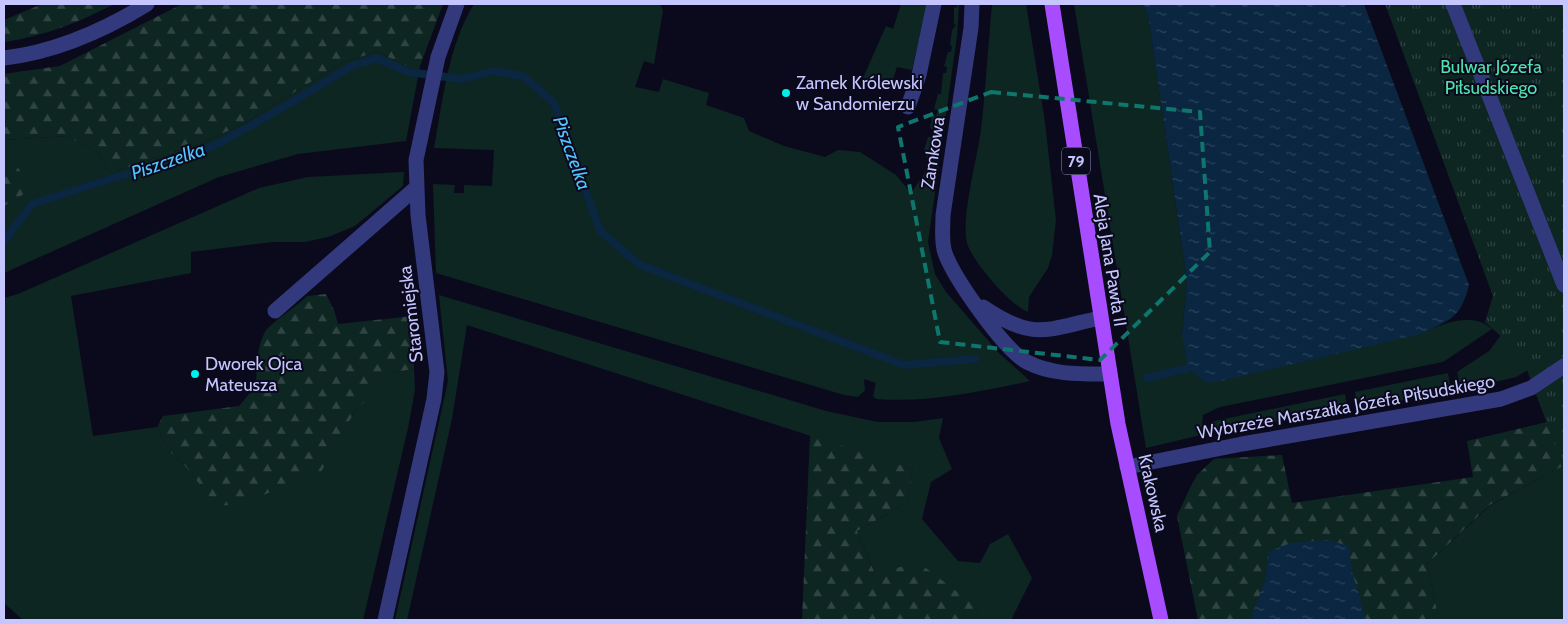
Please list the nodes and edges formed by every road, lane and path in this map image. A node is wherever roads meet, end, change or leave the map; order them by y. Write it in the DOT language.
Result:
graph roads {
  1 [pos="147,4"];
  2 [pos="457,4"];
  3 [pos="934,4"];
  4 [pos="972,4"];
  5 [pos="1052,4"];
  6 [pos="1453,4"];
  7 [pos="4,58"];
  8 [pos="908,107"];
  9 [pos="417,187"];
  10 [pos="1564,286"];
  11 [pos="974,300"];
  12 [pos="275,311"];
  13 [pos="1100,318"];
  14 [pos="1564,366"];
  15 [pos="1109,374"];
  16 [pos="1127,467"];
  17 [pos="385,620"];
  18 [pos="1162,620"];
  1 -- 7 [label="street"];
  2 -- 9 [label="street, Staromiejska"];
  3 -- 8 [label="street"];
  4 -- 11 [label="street, Zamkowa"];
  5 -- 13 [label="main road, Aleja Jana Pawła II / 79"];
  6 -- 10 [label="street"];
  9 -- 12 [label="street"];
  9 -- 17 [label="street, Staromiejska"];
  11 -- 13 [label="street, Zamkowa"];
  11 -- 15 [label="street, Zamkowa"];
  13 -- 15 [label="main road, Aleja Jana Pawła II / 79"];
  14 -- 16 [label="street, Wybrzeże Marszałka Józefa Piłsudskiego"];
  15 -- 16 [label="main road, Krakowska / 79"];
  16 -- 18 [label="main road, Krakowska / 79"];
}
